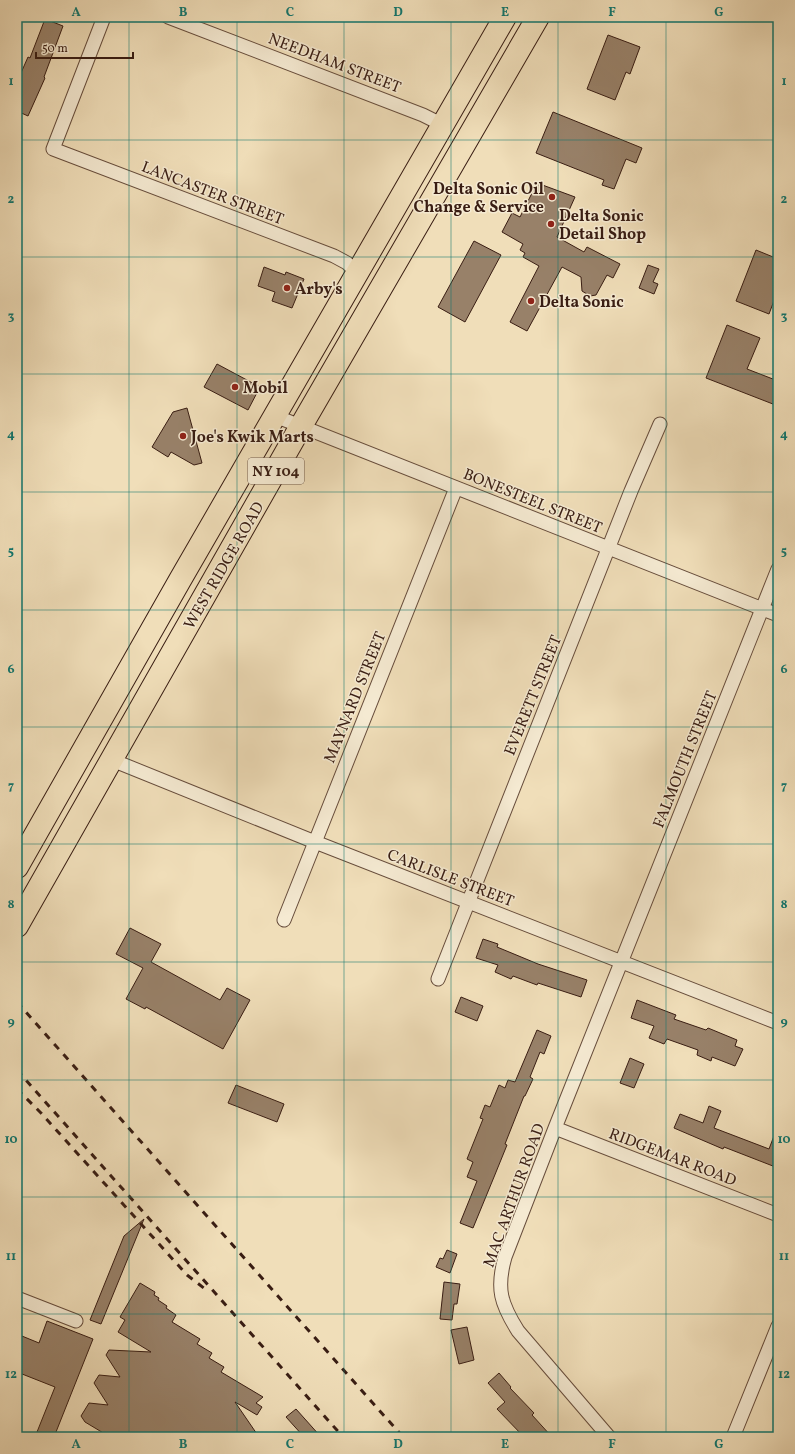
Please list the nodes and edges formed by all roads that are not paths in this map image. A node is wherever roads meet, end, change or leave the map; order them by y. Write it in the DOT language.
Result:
graph roads {
  1 [pos="104,17"];
  2 [pos="168,17"];
  3 [pos="505,17"];
  4 [pos="538,17"];
  5 [pos="443,125"];
  6 [pos="358,274"];
  7 [pos="275,416"];
  8 [pos="660,424"];
  9 [pos="301,426"];
  10 [pos="456,488"];
  11 [pos="609,548"];
  12 [pos="778,569"];
  13 [pos="762,608"];
  14 [pos="778,615"];
  15 [pos="112,760"];
  16 [pos="315,842"];
  17 [pos="17,866"];
  18 [pos="468,902"];
  19 [pos="284,920"];
  20 [pos="17,926"];
  21 [pos="621,962"];
  22 [pos="438,979"];
  23 [pos="777,1020"];
  24 [pos="555,1128"];
  25 [pos="778,1215"];
  26 [pos="17,1298"];
  27 [pos="76,1321"];
  28 [pos="778,1326"];
  29 [pos="609,1437"];
  30 [pos="733,1437"];
  1 -- 6 [label="street, LANCASTER STREET"];
  2 -- 5 [label="street, NEEDHAM STREET"];
  3 -- 5 [label="highway, WEST RIDGE ROAD / NY 104"];
  4 -- 9 [label="highway, WEST RIDGE ROAD / NY 104"];
  5 -- 6 [label="highway, WEST RIDGE ROAD / NY 104"];
  6 -- 7 [label="highway, WEST RIDGE ROAD / NY 104"];
  7 -- 9 [label="street, BONESTEEL STREET"];
  7 -- 17 [label="highway, WEST RIDGE ROAD / NY 104"];
  8 -- 11 [label="street, EVERETT STREET"];
  9 -- 10 [label="street, BONESTEEL STREET"];
  9 -- 15 [label="highway, WEST RIDGE ROAD / NY 104"];
  10 -- 11 [label="street, BONESTEEL STREET"];
  10 -- 16 [label="street, MAYNARD STREET"];
  11 -- 13 [label="street, BONESTEEL STREET"];
  11 -- 18 [label="street, EVERETT STREET"];
  12 -- 13 [label="street, FALMOUTH STREET"];
  13 -- 14 [label="street, BONESTEEL STREET"];
  13 -- 21 [label="street, FALMOUTH STREET"];
  15 -- 16 [label="street, CARLISLE STREET"];
  15 -- 20 [label="highway, WEST RIDGE ROAD / NY 104"];
  16 -- 18 [label="street, CARLISLE STREET"];
  16 -- 19 [label="street, MAYNARD STREET"];
  18 -- 21 [label="street, CARLISLE STREET"];
  18 -- 22 [label="street, EVERETT STREET"];
  21 -- 23 [label="street, CARLISLE STREET"];
  21 -- 24 [label="street, MAC ARTHUR ROAD"];
  24 -- 25 [label="street, RIDGEMAR ROAD"];
  24 -- 29 [label="street, MAC ARTHUR ROAD"];
  26 -- 27 [label="street"];
  28 -- 30 [label="street"];
}
